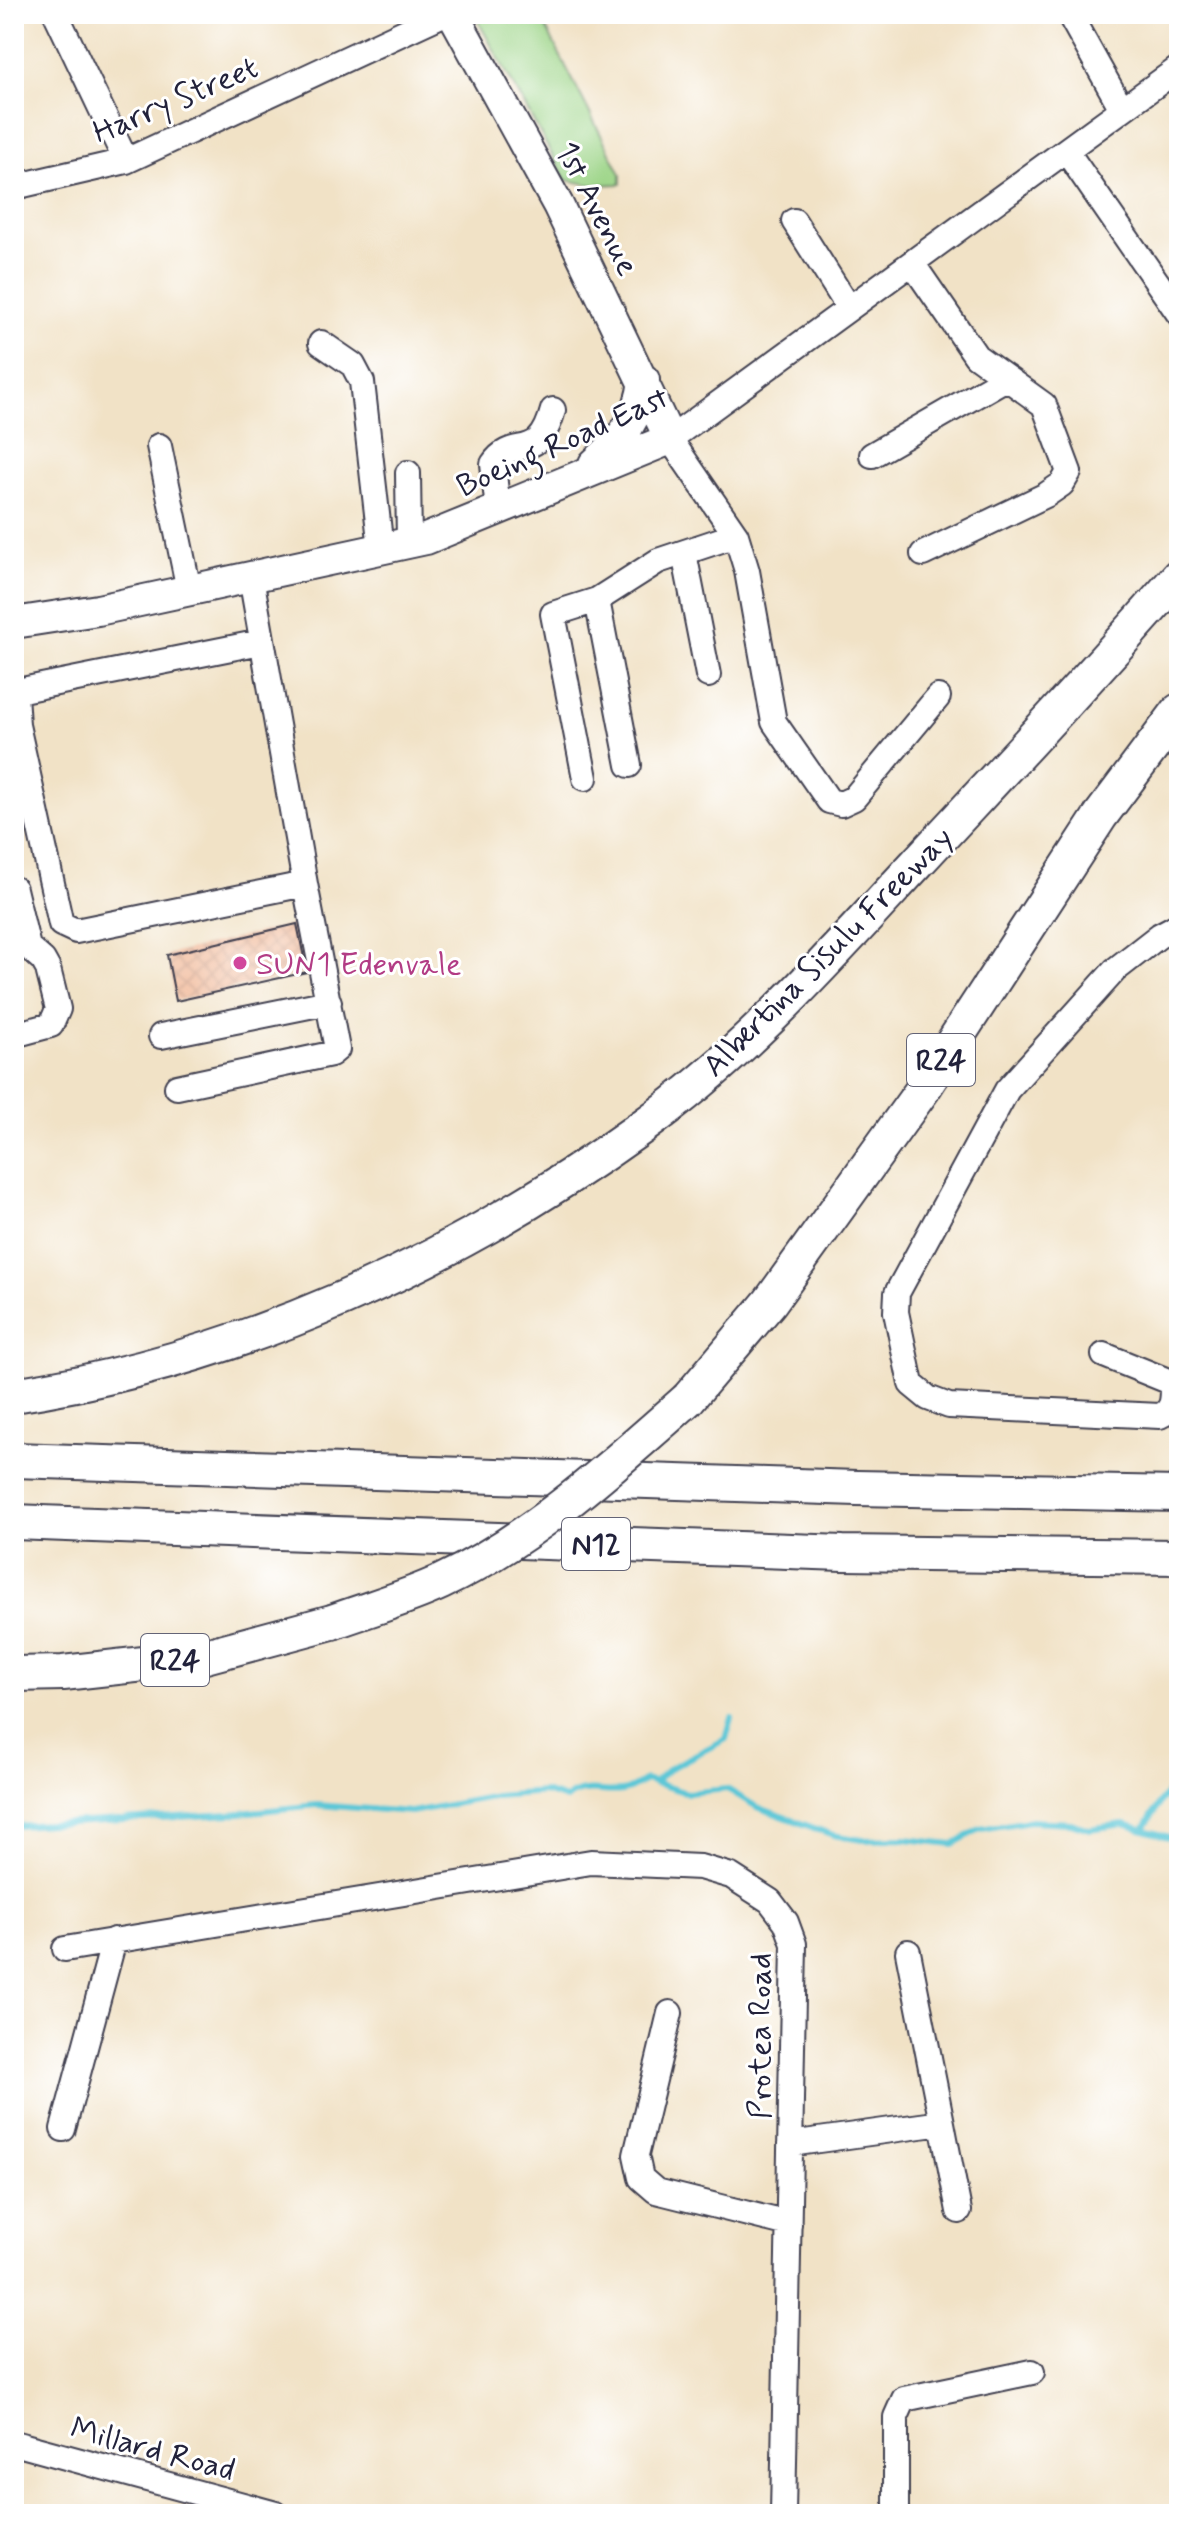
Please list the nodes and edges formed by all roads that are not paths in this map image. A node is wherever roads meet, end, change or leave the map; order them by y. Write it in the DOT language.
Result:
graph roads {
  1 [pos="56,14"];
  2 [pos="443,14"];
  3 [pos="453,14"];
  4 [pos="1069,14"];
  5 [pos="1179,68"];
  6 [pos="1122,109"];
  7 [pos="1067,152"];
  8 [pos="126,161"];
  9 [pos="14,187"];
  10 [pos="794,221"];
  11 [pos="912,263"];
  12 [pos="849,308"];
  13 [pos="1179,314"];
  14 [pos="321,343"];
  15 [pos="1006,378"];
  16 [pos="644,380"];
  17 [pos="553,410"];
  18 [pos="670,439"];
  19 [pos="159,446"];
  20 [pos="872,455"];
  21 [pos="408,473"];
  22 [pos="578,479"];
  23 [pos="498,511"];
  24 [pos="736,535"];
  25 [pos="395,546"];
  26 [pos="684,553"];
  27 [pos="923,554"];
  28 [pos="1179,576"];
  29 [pos="251,577"];
  30 [pos="189,590"];
  31 [pos="597,600"];
  32 [pos="14,623"];
  33 [pos="261,642"];
  34 [pos="708,675"];
  35 [pos="938,697"];
  36 [pos="1179,711"];
  37 [pos="629,765"];
  38 [pos="585,778"];
  39 [pos="305,884"];
  40 [pos="14,889"];
  41 [pos="1179,925"];
  42 [pos="21,951"];
  43 [pos="329,1002"];
  44 [pos="14,1035"];
  45 [pos="161,1036"];
  46 [pos="177,1087"];
  47 [pos="1104,1355"];
  48 [pos="14,1395"];
  49 [pos="14,1460"];
  50 [pos="1179,1494"];
  51 [pos="14,1522"];
  52 [pos="1179,1557"];
  53 [pos="14,1674"];
  54 [pos="114,1940"];
  55 [pos="65,1949"];
  56 [pos="908,1952"];
  57 [pos="670,2013"];
  58 [pos="942,2123"];
  59 [pos="63,2129"];
  60 [pos="790,2144"];
  61 [pos="959,2211"];
  62 [pos="789,2224"];
  63 [pos="1032,2372"];
  64 [pos="14,2443"];
  65 [pos="276,2514"];
  66 [pos="783,2514"];
  67 [pos="896,2514"];
  1 -- 8 [label="street"];
  2 -- 8 [label="street, Harry Street"];
  3 -- 16 [label="main road, 1st Avenue"];
  4 -- 6 [label="street"];
  5 -- 6 [label="street, Boeing Road East"];
  6 -- 7 [label="street, Boeing Road East"];
  7 -- 11 [label="street, Boeing Road East"];
  7 -- 13 [label="street"];
  8 -- 9 [label="street, Harry Street"];
  10 -- 12 [label="street"];
  11 -- 12 [label="street, Boeing Road East"];
  11 -- 15 [label="street"];
  12 -- 18 [label="street, Boeing Road East"];
  14 -- 25 [label="street"];
  15 -- 20 [label="street"];
  15 -- 27 [label="street"];
  16 -- 18 [label="main road, 1st Avenue"];
  16 -- 22 [label="main road"];
  17 -- 23 [label="street"];
  18 -- 22 [label="main road, Boeing Road East"];
  18 -- 24 [label="street"];
  19 -- 30 [label="street"];
  21 -- 25 [label="street"];
  22 -- 23 [label="main road, Boeing Road East"];
  23 -- 25 [label="main road, Boeing Road East"];
  24 -- 26 [label="street"];
  24 -- 35 [label="street"];
  25 -- 29 [label="main road, Boeing Road East"];
  26 -- 31 [label="street"];
  26 -- 34 [label="street"];
  28 -- 48 [label="highway, Albertina Sisulu Freeway"];
  29 -- 30 [label="main road, Boeing Road East"];
  29 -- 33 [label="street"];
  30 -- 32 [label="main road, Boeing Road East"];
  31 -- 37 [label="street"];
  31 -- 38 [label="street"];
  33 -- 39 [label="street"];
  33 -- 39 [label="street"];
  36 -- 53 [label="highway, R24, bridge"];
  39 -- 43 [label="street"];
  40 -- 42 [label="street"];
  41 -- 47 [label="street"];
  42 -- 44 [label="street"];
  43 -- 45 [label="street"];
  43 -- 46 [label="street"];
  49 -- 50 [label="highway, N12"];
  51 -- 52 [label="highway, N12"];
  54 -- 55 [label="street, Protea Road"];
  54 -- 59 [label="street"];
  54 -- 60 [label="street, Protea Road"];
  56 -- 58 [label="street"];
  57 -- 62 [label="street"];
  58 -- 60 [label="street"];
  58 -- 61 [label="street"];
  60 -- 62 [label="street, Protea Road"];
  62 -- 66 [label="street, Protea Road"];
  63 -- 67 [label="street"];
  64 -- 65 [label="street, Millard Road"];
}
